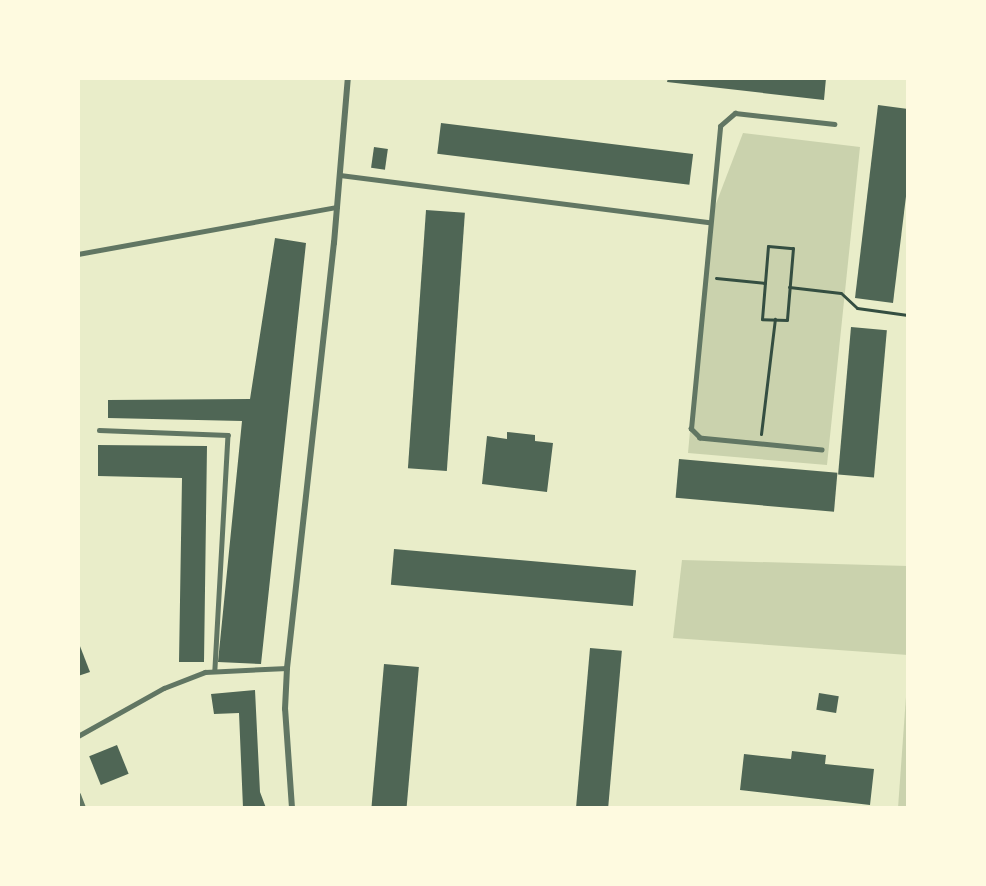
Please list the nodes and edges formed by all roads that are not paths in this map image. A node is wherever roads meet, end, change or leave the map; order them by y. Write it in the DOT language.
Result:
graph roads {
  1 [pos="348,78"];
  2 [pos="834,124"];
  3 [pos="340,175"];
  4 [pos="337,207"];
  5 [pos="709,222"];
  6 [pos="78,254"];
  7 [pos="99,430"];
  8 [pos="822,450"];
  9 [pos="287,668"];
  10 [pos="215,671"];
  11 [pos="78,736"];
  12 [pos="78,795"];
  13 [pos="83,808"];
  14 [pos="292,808"];
  1 -- 3 [label="street"];
  2 -- 5 [label="lane"];
  3 -- 4 [label="street"];
  3 -- 5 [label="lane"];
  4 -- 6 [label="lane"];
  4 -- 9 [label="street"];
  5 -- 8 [label="lane"];
  7 -- 10 [label="lane"];
  9 -- 10 [label="lane"];
  9 -- 14 [label="street"];
  10 -- 11 [label="lane"];
  12 -- 13 [label="street"];
}
